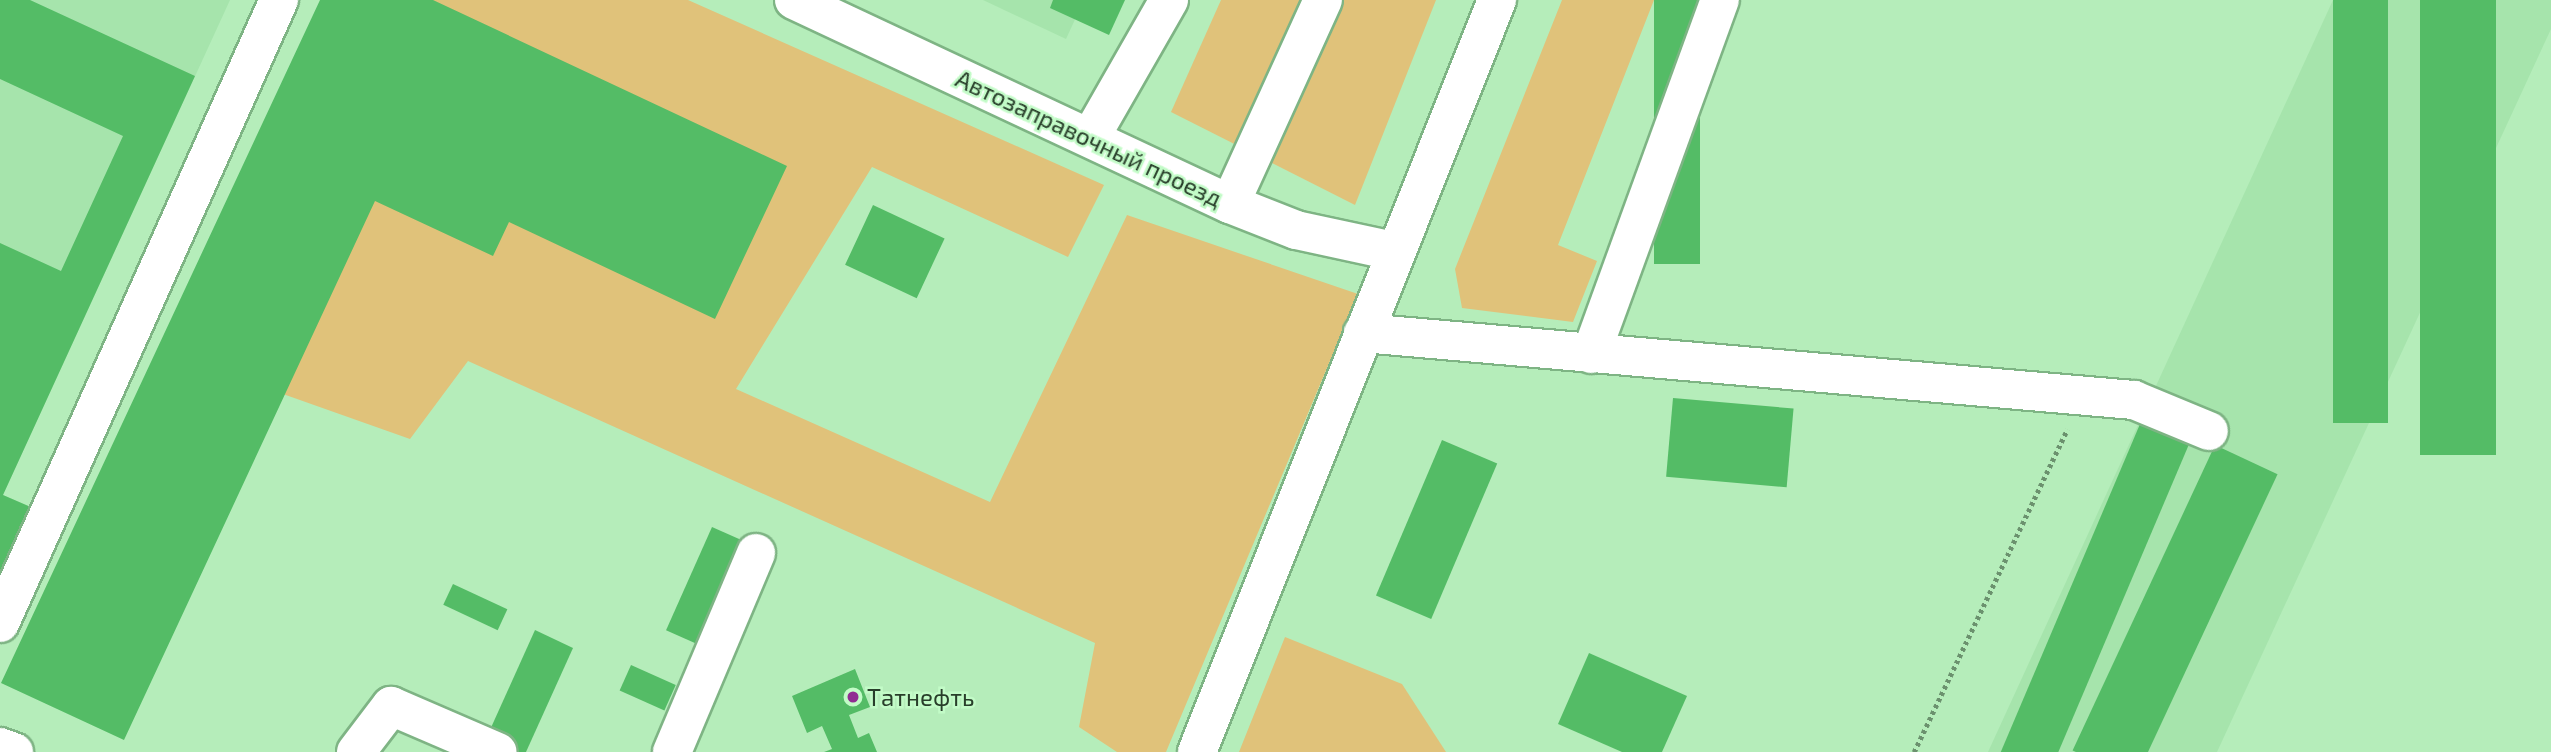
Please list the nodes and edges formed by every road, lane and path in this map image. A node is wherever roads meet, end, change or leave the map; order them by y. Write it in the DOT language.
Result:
graph roads {
  1 [pos="279,0"];
  2 [pos="793,0"];
  3 [pos="1169,0"];
  4 [pos="1323,0"];
  5 [pos="1496,0"];
  6 [pos="1720,0"];
  7 [pos="1090,138"];
  8 [pos="1230,204"];
  9 [pos="1393,251"];
  10 [pos="1363,333"];
  11 [pos="1591,354"];
  12 [pos="2082,397"];
  13 [pos="2209,431"];
  14 [pos="756,553"];
  15 [pos="0,623"];
  16 [pos="0,747"];
  17 [pos="15,752"];
  18 [pos="356,752"];
  19 [pos="498,752"];
  20 [pos="672,752"];
  21 [pos="1197,752"];
  22 [pos="1914,752"];
  1 -- 15 [label="street"];
  2 -- 7 [label="street, Автозаправочный проезд"];
  3 -- 7 [label="street"];
  4 -- 8 [label="street"];
  5 -- 9 [label="street"];
  6 -- 11 [label="street"];
  7 -- 8 [label="street, Автозаправочный проезд"];
  8 -- 9 [label="street, Автозаправочный проезд"];
  9 -- 10 [label="street"];
  10 -- 11 [label="street"];
  10 -- 21 [label="street"];
  11 -- 12 [label="street"];
  12 -- 13 [label="street"];
  12 -- 22 [label="path"];
  14 -- 20 [label="street"];
  16 -- 17 [label="street"];
  18 -- 19 [label="street"];
}
